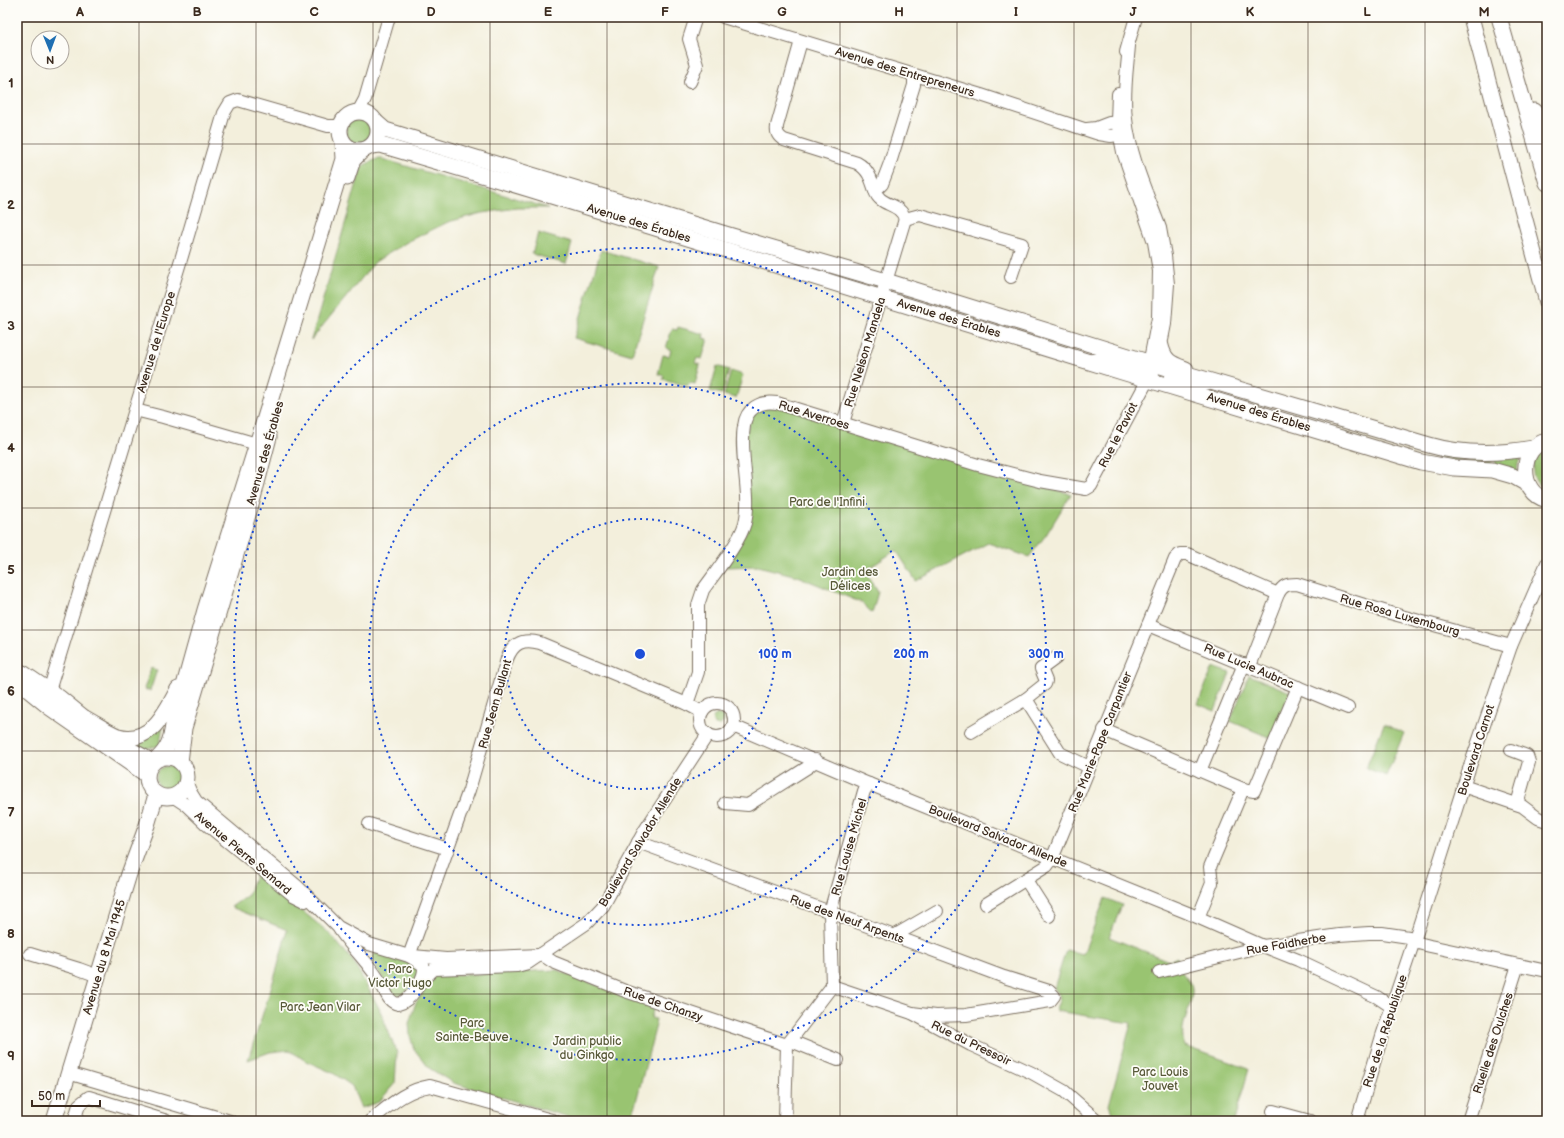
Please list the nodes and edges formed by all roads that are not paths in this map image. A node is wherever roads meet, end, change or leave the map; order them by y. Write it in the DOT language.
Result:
graph roads {
  1 [pos="389,17"];
  2 [pos="696,17"];
  3 [pos="723,17"];
  4 [pos="1471,17"];
  5 [pos="1499,17"];
  6 [pos="1504,17"];
  7 [pos="1136,18"];
  8 [pos="801,41"];
  9 [pos="914,75"];
  10 [pos="690,82"];
  11 [pos="358,112"];
  12 [pos="377,123"];
  13 [pos="340,126"];
  14 [pos="1123,128"];
  15 [pos="343,142"];
  16 [pos="1547,142"];
  17 [pos="367,148"];
  18 [pos="1547,184"];
  19 [pos="875,191"];
  20 [pos="905,219"];
  21 [pos="1011,277"];
  22 [pos="886,281"];
  23 [pos="882,298"];
  24 [pos="1547,302"];
  25 [pos="1162,344"];
  26 [pos="1151,368"];
  27 [pos="1218,383"];
  28 [pos="135,410"];
  29 [pos="843,423"];
  30 [pos="1547,441"];
  31 [pos="257,444"];
  32 [pos="1533,448"];
  33 [pos="1527,484"];
  34 [pos="1086,489"];
  35 [pos="1545,502"];
  36 [pos="1547,563"];
  37 [pos="1278,594"];
  38 [pos="205,610"];
  39 [pos="1148,625"];
  40 [pos="1511,646"];
  41 [pos="1056,658"];
  42 [pos="1247,665"];
  43 [pos="17,670"];
  44 [pos="17,681"];
  45 [pos="1298,688"];
  46 [pos="49,691"];
  47 [pos="1026,699"];
  48 [pos="687,704"];
  49 [pos="1348,708"];
  50 [pos="702,712"];
  51 [pos="85,718"];
  52 [pos="733,726"];
  53 [pos="1104,730"];
  54 [pos="971,732"];
  55 [pos="708,734"];
  56 [pos="1511,750"];
  57 [pos="816,760"];
  58 [pos="180,762"];
  59 [pos="153,766"];
  60 [pos="1089,767"];
  61 [pos="1200,771"];
  62 [pos="187,784"];
  63 [pos="869,784"];
  64 [pos="1463,786"];
  65 [pos="1243,789"];
  66 [pos="156,795"];
  67 [pos="174,797"];
  68 [pos="725,803"];
  69 [pos="1517,804"];
  70 [pos="1547,821"];
  71 [pos="369,824"];
  72 [pos="638,842"];
  73 [pos="448,849"];
  74 [pos="1052,859"];
  75 [pos="1026,880"];
  76 [pos="986,904"];
  77 [pos="315,906"];
  78 [pos="937,911"];
  79 [pos="830,912"];
  80 [pos="1200,913"];
  81 [pos="1049,916"];
  82 [pos="338,928"];
  83 [pos="894,936"];
  84 [pos="1414,942"];
  85 [pos="1263,946"];
  86 [pos="30,954"];
  87 [pos="541,954"];
  88 [pos="409,956"];
  89 [pos="1518,966"];
  90 [pos="1547,971"];
  91 [pos="1159,972"];
  92 [pos="98,976"];
  93 [pos="420,982"];
  94 [pos="832,986"];
  95 [pos="1392,1006"];
  96 [pos="912,1013"];
  97 [pos="789,1043"];
  98 [pos="838,1060"];
  99 [pos="68,1073"];
  100 [pos="1273,1111"];
  101 [pos="54,1121"];
  102 [pos="74,1121"];
  103 [pos="167,1121"];
  104 [pos="230,1121"];
  105 [pos="370,1121"];
  106 [pos="556,1121"];
  107 [pos="785,1121"];
  108 [pos="1098,1121"];
  109 [pos="1310,1121"];
  110 [pos="1357,1121"];
  111 [pos="1468,1121"];
  1 -- 11 [label="street"];
  2 -- 10 [label="street"];
  3 -- 8 [label="street, Avenue des Entrepreneurs"];
  4 -- 24 [label="main road"];
  5 -- 18 [label="main road"];
  6 -- 16 [label="main road"];
  7 -- 14 [label="street"];
  8 -- 9 [label="street, Avenue des Entrepreneurs"];
  8 -- 19 [label="street"];
  9 -- 14 [label="street, Avenue des Entrepreneurs"];
  9 -- 19 [label="street"];
  11 -- 12 [label="main road"];
  11 -- 13 [label="main road"];
  12 -- 17 [label="main road"];
  12 -- 22 [label="main road, Avenue des Érables"];
  13 -- 15 [label="main road"];
  13 -- 28 [label="street, Avenue de l'Europe"];
  14 -- 25 [label="street"];
  14 -- 26 [label="street"];
  15 -- 17 [label="main road"];
  15 -- 31 [label="main road, Avenue des Érables"];
  17 -- 23 [label="main road, Avenue des Érables"];
  17 -- 58 [label="main road, Avenue des Érables"];
  19 -- 20 [label="street"];
  20 -- 21 [label="street"];
  20 -- 22 [label="street, Rue Nelson Mandela"];
  22 -- 23 [label="street, Rue Nelson Mandela"];
  22 -- 26 [label="main road, Avenue des Érables"];
  23 -- 26 [label="main road, Avenue des Érables"];
  23 -- 29 [label="street, Rue Nelson Mandela"];
  25 -- 26 [label="street"];
  25 -- 27 [label="street"];
  26 -- 27 [label="main road, Avenue des Érables"];
  26 -- 33 [label="main road, Avenue des Érables"];
  26 -- 34 [label="street, Rue le Paviot"];
  27 -- 32 [label="main road, Avenue des Érables"];
  28 -- 31 [label="street"];
  28 -- 46 [label="street, Avenue de l'Europe"];
  29 -- 34 [label="street, Rue Averroes"];
  29 -- 48 [label="street, Rue Averroes"];
  30 -- 32 [label="main road, Avenue des Érables"];
  31 -- 38 [label="main road, Avenue des Érables"];
  32 -- 33 [label="main road"];
  33 -- 35 [label="main road, Avenue des Érables"];
  36 -- 40 [label="street, Boulevard Carnot"];
  37 -- 39 [label="street, Rue Marie-Pape Carpantier"];
  37 -- 40 [label="street, Rue Rosa Luxembourg"];
  37 -- 42 [label="street"];
  38 -- 51 [label="main road, Avenue des Érables"];
  38 -- 59 [label="main road, Avenue des Érables"];
  39 -- 42 [label="street, Rue Lucie Aubrac"];
  39 -- 53 [label="street, Rue Marie-Pape Carpantier"];
  40 -- 64 [label="street, Boulevard Carnot"];
  41 -- 47 [label="street"];
  42 -- 45 [label="street, Rue Lucie Aubrac"];
  42 -- 61 [label="street"];
  43 -- 46 [label="main road"];
  44 -- 59 [label="main road"];
  45 -- 49 [label="street, Rue Lucie Aubrac"];
  45 -- 65 [label="street"];
  46 -- 51 [label="main road"];
  47 -- 54 [label="street"];
  47 -- 60 [label="street"];
  48 -- 50 [label="street, Rue Jean Bullant"];
  48 -- 73 [label="street, Rue Jean Bullant"];
  50 -- 52 [label="street"];
  50 -- 55 [label="street"];
  51 -- 59 [label="main road"];
  52 -- 55 [label="street"];
  52 -- 57 [label="street, Boulevard Salvador Allende"];
  53 -- 60 [label="street, Rue Marie-Pape Carpantier"];
  53 -- 61 [label="street"];
  55 -- 72 [label="street, Boulevard Salvador Allende"];
  56 -- 69 [label="street"];
  57 -- 63 [label="street, Boulevard Salvador Allende"];
  57 -- 68 [label="street"];
  58 -- 59 [label="main road"];
  58 -- 62 [label="main road"];
  59 -- 66 [label="main road"];
  60 -- 74 [label="street, Rue Marie-Pape Carpantier"];
  61 -- 65 [label="street"];
  62 -- 67 [label="main road"];
  62 -- 77 [label="street, Avenue Pierre Semard"];
  63 -- 74 [label="street, Boulevard Salvador Allende"];
  63 -- 79 [label="street, Rue Louise Michel"];
  64 -- 69 [label="street"];
  64 -- 84 [label="street, Boulevard Carnot"];
  65 -- 80 [label="street"];
  66 -- 67 [label="main road"];
  66 -- 92 [label="main road, Avenue du 8 Mai 1945"];
  67 -- 77 [label="street, Avenue Pierre Semard"];
  69 -- 70 [label="street"];
  71 -- 73 [label="street"];
  72 -- 79 [label="street, Rue des Neuf Arpents"];
  72 -- 87 [label="street, Boulevard Salvador Allende"];
  73 -- 88 [label="street, Rue Jean Bullant"];
  74 -- 75 [label="street"];
  74 -- 85 [label="street, Boulevard Salvador Allende"];
  75 -- 76 [label="street"];
  75 -- 81 [label="street"];
  77 -- 82 [label="street, Avenue Pierre Semard"];
  78 -- 83 [label="street"];
  79 -- 83 [label="street, Rue des Neuf Arpents"];
  79 -- 94 [label="street, Rue Louise Michel"];
  82 -- 88 [label="street"];
  82 -- 93 [label="street, Boulevard Salvador Allende"];
  83 -- 96 [label="street, Rue des Neuf Arpents"];
  84 -- 85 [label="street, Rue Faidherbe"];
  84 -- 89 [label="street, Rue Faidherbe"];
  84 -- 95 [label="street, Rue de la République"];
  85 -- 91 [label="street, Rue Faidherbe"];
  85 -- 95 [label="street, Boulevard Salvador Allende"];
  86 -- 92 [label="street"];
  87 -- 88 [label="street"];
  87 -- 93 [label="street, Boulevard Salvador Allende"];
  87 -- 97 [label="street, Rue de Chanzy"];
  88 -- 93 [label="street"];
  89 -- 90 [label="street, Rue Faidherbe"];
  89 -- 111 [label="street, Ruelle des Oulches"];
  92 -- 99 [label="main road, Avenue du 8 Mai 1945"];
  94 -- 96 [label="street, Rue du Pressoir"];
  94 -- 97 [label="street"];
  95 -- 110 [label="street, Rue de la République"];
  96 -- 108 [label="street, Rue du Pressoir"];
  97 -- 98 [label="street"];
  97 -- 107 [label="street"];
  99 -- 101 [label="main road, Avenue du 8 Mai 1945"];
  99 -- 104 [label="street"];
  100 -- 109 [label="street"];
  102 -- 103 [label="street"];
  105 -- 106 [label="street"];
}
